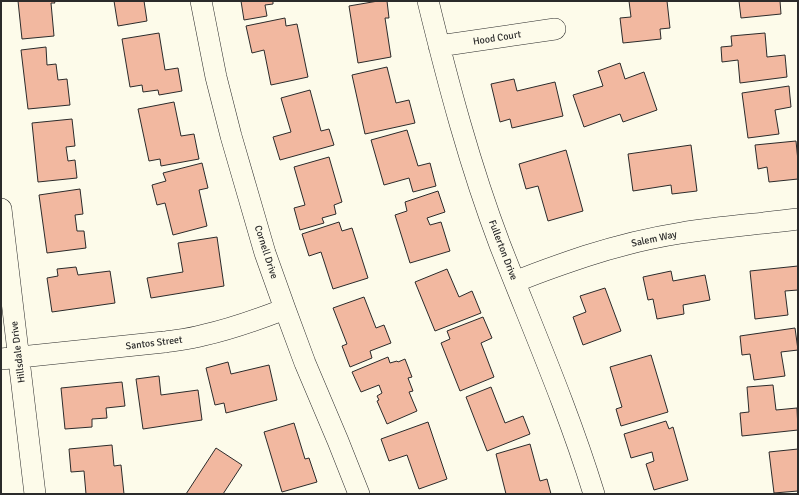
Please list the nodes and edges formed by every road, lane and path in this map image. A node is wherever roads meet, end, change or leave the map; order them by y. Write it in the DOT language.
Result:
graph roads {
  1 [pos="201,1"];
  2 [pos="428,1"];
  3 [pos="555,29"];
  4 [pos="439,46"];
  5 [pos="1,209"];
  6 [pos="798,219"];
  7 [pos="515,282"];
  8 [pos="285,309"];
  9 [pos="10,358"];
  10 [pos="35,494"];
  11 [pos="359,494"];
  12 [pos="594,494"];
  1 -- 8 [label="street, Cornell Drive"];
  2 -- 4 [label="street, Fullerton Drive"];
  3 -- 4 [label="street, Hood Court"];
  4 -- 7 [label="street, Fullerton Drive"];
  5 -- 9 [label="street, Hillsdale Drive"];
  6 -- 7 [label="street, Salem Way"];
  7 -- 12 [label="street, Fullerton Drive"];
  8 -- 9 [label="street, Santos Street"];
  8 -- 11 [label="street, Cornell Drive"];
  9 -- 10 [label="street, Hillsdale Drive"];
}
